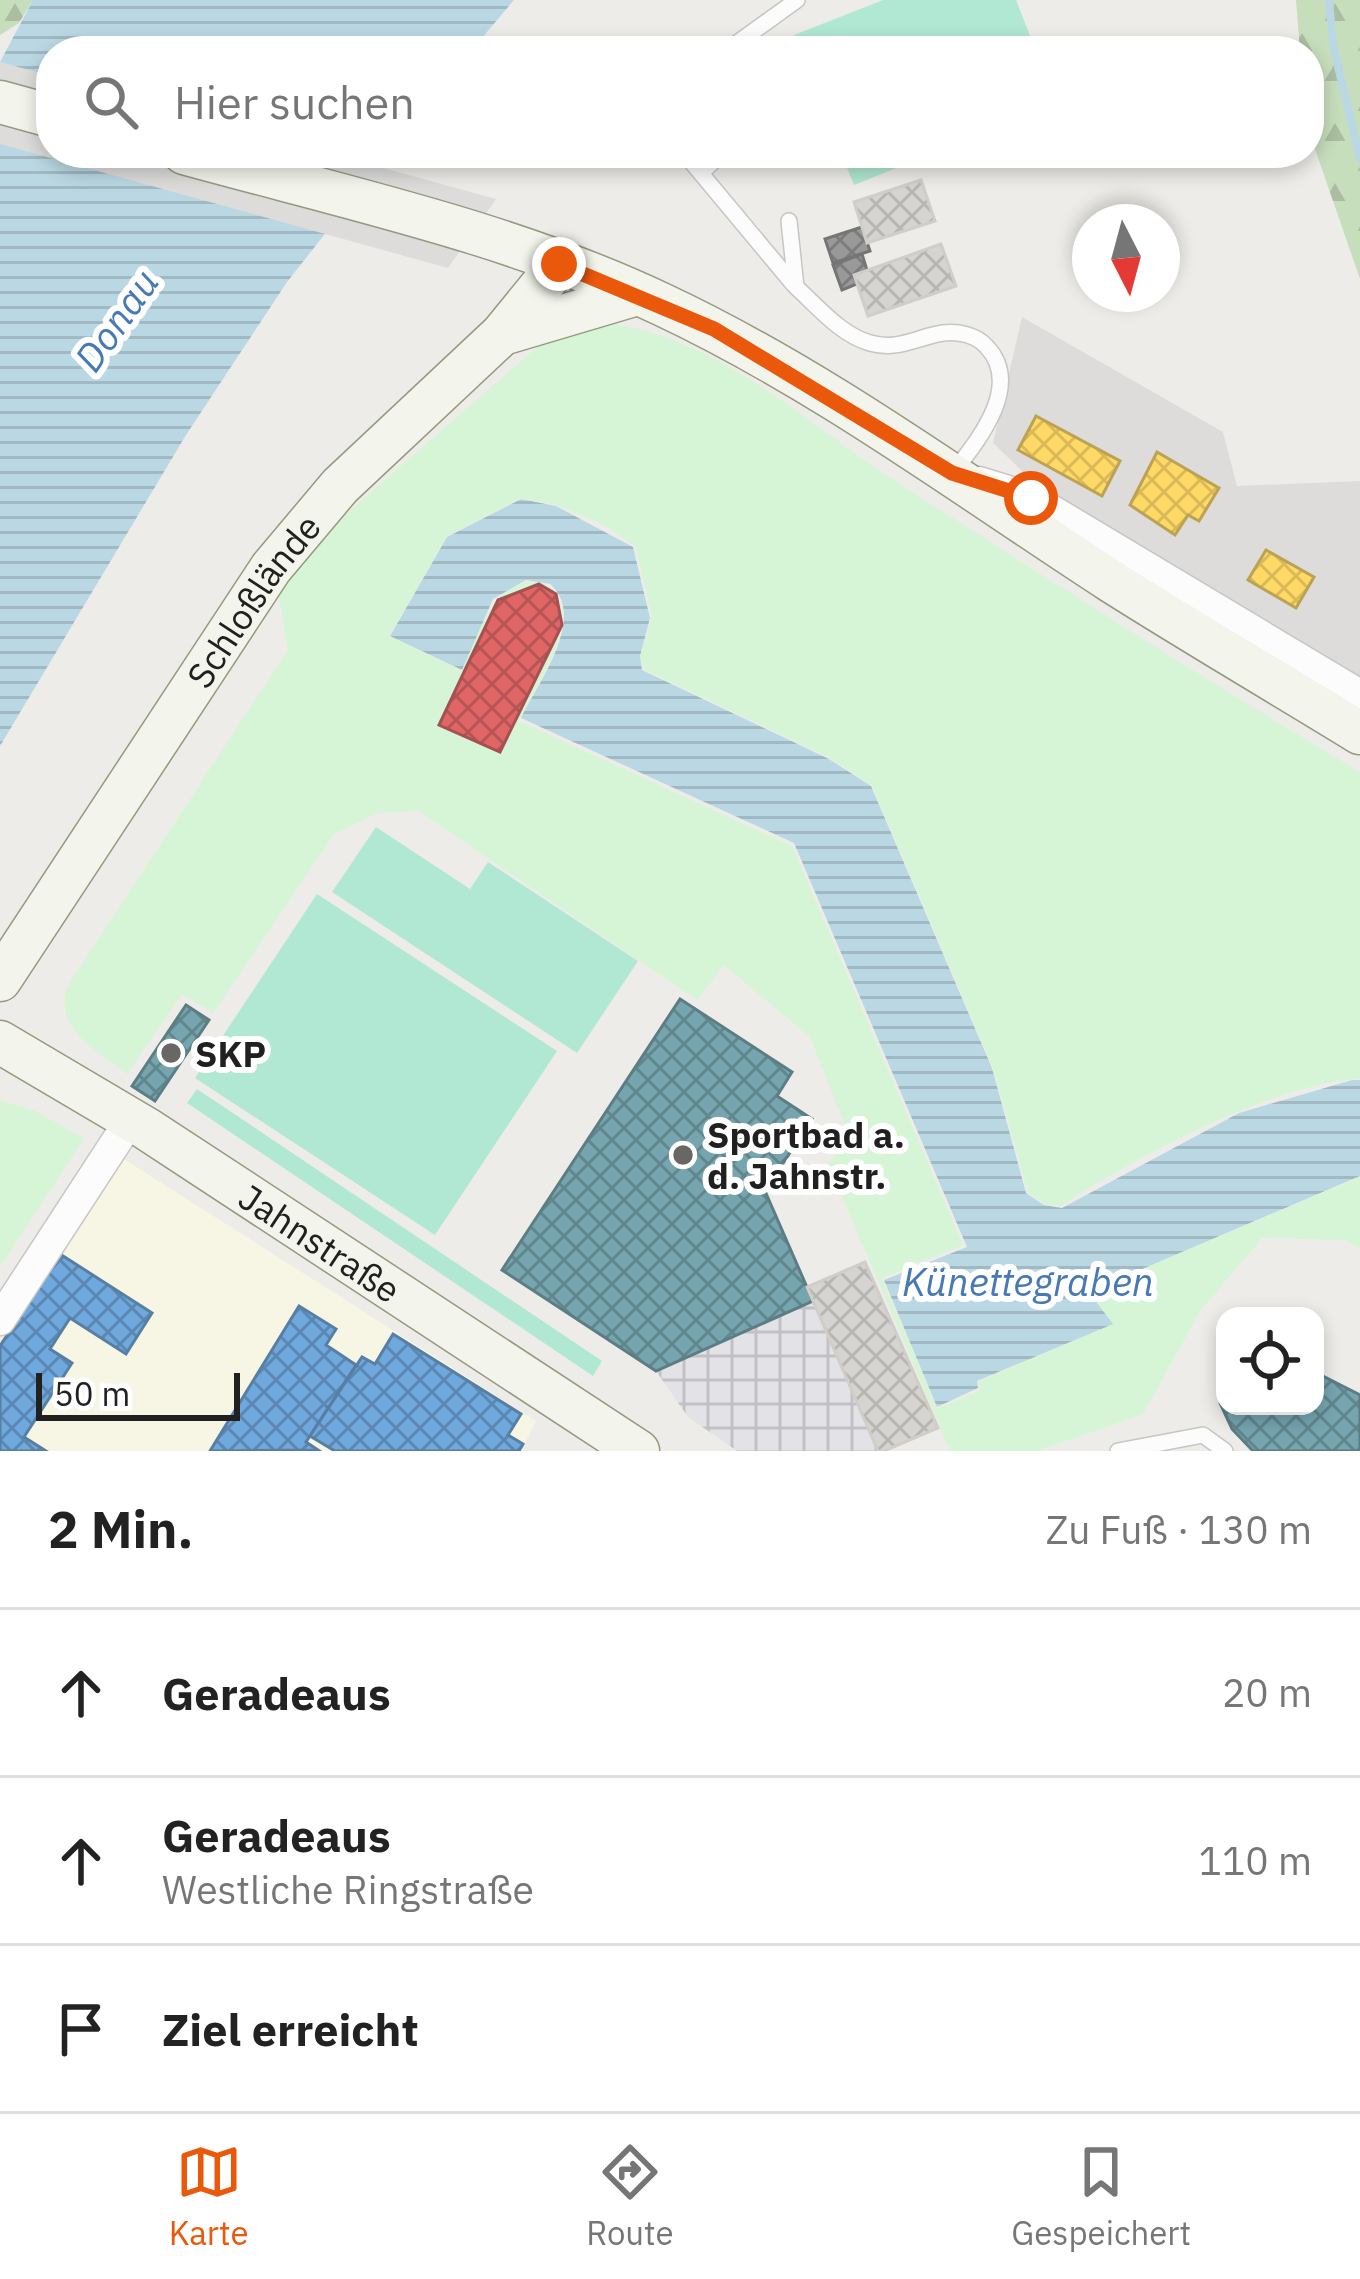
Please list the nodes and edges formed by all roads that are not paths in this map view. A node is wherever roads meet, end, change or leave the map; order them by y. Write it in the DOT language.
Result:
graph roads {
  1 [pos="797,0"];
  2 [pos="746,36"];
  3 [pos="0,102"];
  4 [pos="36,112"];
  5 [pos="238,168"];
  6 [pos="697,168"];
  7 [pos="706,168"];
  8 [pos="701,173"];
  9 [pos="789,221"];
  10 [pos="472,233"];
  11 [pos="559,264"];
  12 [pos="796,287"];
  13 [pos="646,297"];
  14 [pos="502,334"];
  15 [pos="952,473"];
  16 [pos="1360,695"];
  17 [pos="1360,733"];
  18 [pos="0,980"];
  19 [pos="0,1042"];
  20 [pos="131,1119"];
  21 [pos="0,1319"];
  22 [pos="638,1451"];
  23 [pos="1118,1451"];
  24 [pos="1225,1451"];
  1 -- 2 [label="lane"];
  3 -- 4 [label="street"];
  5 -- 10 [label="street"];
  6 -- 8 [label="lane"];
  7 -- 8 [label="lane"];
  8 -- 12 [label="lane"];
  9 -- 12 [label="lane"];
  10 -- 11 [label="street"];
  10 -- 14 [label="street"];
  11 -- 13 [label="street"];
  11 -- 14 [label="street, Schloßlände"];
  12 -- 15 [label="lane"];
  13 -- 14 [label="street"];
  13 -- 15 [label="street"];
  14 -- 18 [label="street, Schloßlände"];
  15 -- 16 [label="street"];
  15 -- 17 [label="street"];
  19 -- 20 [label="street, Jahnstraße"];
  20 -- 21 [label="street"];
  20 -- 22 [label="street, Jahnstraße"];
  23 -- 24 [label="lane"];
}
